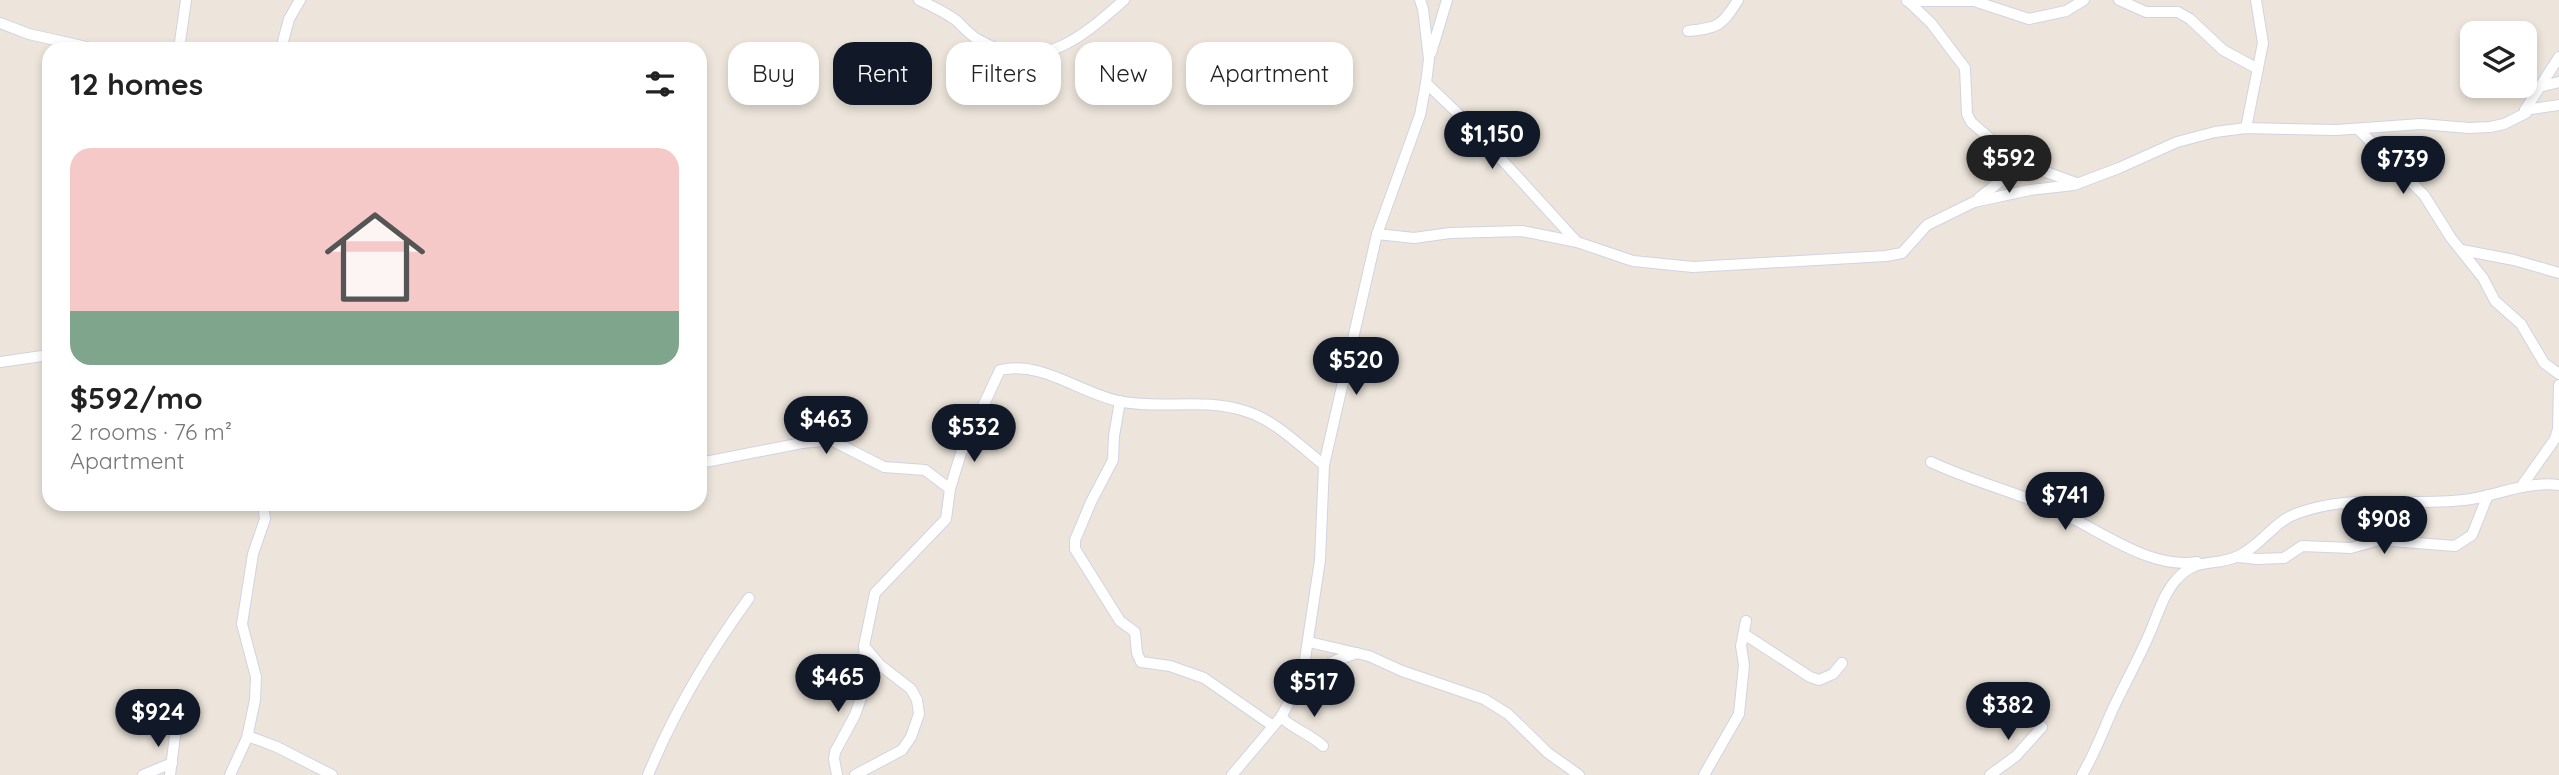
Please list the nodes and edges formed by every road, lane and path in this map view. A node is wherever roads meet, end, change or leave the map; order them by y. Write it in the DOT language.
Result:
graph roads {
  1 [pos="186,0"];
  2 [pos="300,0"];
  3 [pos="919,0"];
  4 [pos="1124,0"];
  5 [pos="1420,0"];
  6 [pos="1447,0"];
  7 [pos="1738,0"];
  8 [pos="2084,0"];
  9 [pos="2119,0"];
  10 [pos="2256,0"];
  11 [pos="1905,1"];
  12 [pos="0,23"];
  13 [pos="1688,31"];
  14 [pos="64,42"];
  15 [pos="180,42"];
  16 [pos="283,42"];
  17 [pos="2559,57"];
  18 [pos="1429,59"];
  19 [pos="2258,69"];
  20 [pos="2559,82"];
  21 [pos="1426,83"];
  22 [pos="2539,87"];
  23 [pos="2559,106"];
  24 [pos="2525,110"];
  25 [pos="2246,128"];
  26 [pos="2358,129"];
  27 [pos="2017,161"];
  28 [pos="2078,184"];
  29 [pos="1974,202"];
  30 [pos="1377,234"];
  31 [pos="1577,242"];
  32 [pos="2462,250"];
  33 [pos="2559,273"];
  34 [pos="42,356"];
  35 [pos="0,362"];
  36 [pos="2559,374"];
  37 [pos="2559,385"];
  38 [pos="1120,401"];
  39 [pos="707,462"];
  40 [pos="1931,462"];
  41 [pos="1324,465"];
  42 [pos="2559,485"];
  43 [pos="2521,487"];
  44 [pos="950,489"];
  45 [pos="2488,495"];
  46 [pos="263,511"];
  47 [pos="2238,557"];
  48 [pos="2207,563"];
  49 [pos="749,598"];
  50 [pos="1746,621"];
  51 [pos="1744,634"];
  52 [pos="1309,642"];
  53 [pos="864,646"];
  54 [pos="1357,653"];
  55 [pos="1842,663"];
  56 [pos="1302,679"];
  57 [pos="1277,721"];
  58 [pos="2042,727"];
  59 [pos="176,728"];
  60 [pos="248,736"];
  61 [pos="1323,746"];
  62 [pos="236,761"];
  63 [pos="171,769"];
  64 [pos="142,775"];
  65 [pos="230,775"];
  66 [pos="239,775"];
  67 [pos="332,775"];
  68 [pos="648,775"];
  69 [pos="837,775"];
  70 [pos="855,775"];
  71 [pos="1232,775"];
  72 [pos="1579,775"];
  73 [pos="1704,775"];
  74 [pos="1990,775"];
  75 [pos="2082,775"];
  1 -- 15 [label="street"];
  2 -- 16 [label="street"];
  3 -- 4 [label="street"];
  5 -- 18 [label="street"];
  6 -- 18 [label="street"];
  7 -- 13 [label="street"];
  8 -- 11 [label="street"];
  9 -- 19 [label="street"];
  10 -- 19 [label="street"];
  11 -- 27 [label="street"];
  12 -- 14 [label="street"];
  17 -- 22 [label="street"];
  18 -- 21 [label="street"];
  19 -- 25 [label="street"];
  20 -- 22 [label="street"];
  21 -- 30 [label="street"];
  21 -- 31 [label="street"];
  22 -- 24 [label="street"];
  23 -- 24 [label="street"];
  24 -- 26 [label="street"];
  25 -- 26 [label="street"];
  25 -- 28 [label="street"];
  26 -- 32 [label="street"];
  27 -- 28 [label="street"];
  27 -- 29 [label="street"];
  28 -- 29 [label="street"];
  29 -- 31 [label="street"];
  30 -- 31 [label="street"];
  30 -- 41 [label="street"];
  32 -- 33 [label="street"];
  32 -- 36 [label="street"];
  34 -- 35 [label="street"];
  37 -- 43 [label="street"];
  38 -- 41 [label="street"];
  38 -- 44 [label="street"];
  38 -- 57 [label="street"];
  39 -- 44 [label="street"];
  40 -- 48 [label="street"];
  41 -- 52 [label="street"];
  42 -- 43 [label="street"];
  43 -- 45 [label="street"];
  44 -- 53 [label="street"];
  45 -- 47 [label="street"];
  45 -- 47 [label="street"];
  46 -- 60 [label="street"];
  47 -- 48 [label="street"];
  48 -- 75 [label="street"];
  49 -- 68 [label="street"];
  50 -- 51 [label="street"];
  51 -- 55 [label="street"];
  51 -- 73 [label="street"];
  52 -- 54 [label="street"];
  52 -- 56 [label="street"];
  53 -- 69 [label="street"];
  53 -- 70 [label="street"];
  54 -- 56 [label="street"];
  54 -- 72 [label="street"];
  56 -- 57 [label="street"];
  57 -- 61 [label="street"];
  57 -- 71 [label="street"];
  58 -- 74 [label="street"];
  59 -- 63 [label="street"];
  60 -- 62 [label="street"];
  60 -- 67 [label="street"];
  62 -- 65 [label="street"];
  62 -- 66 [label="street"];
  63 -- 64 [label="street"];
}
